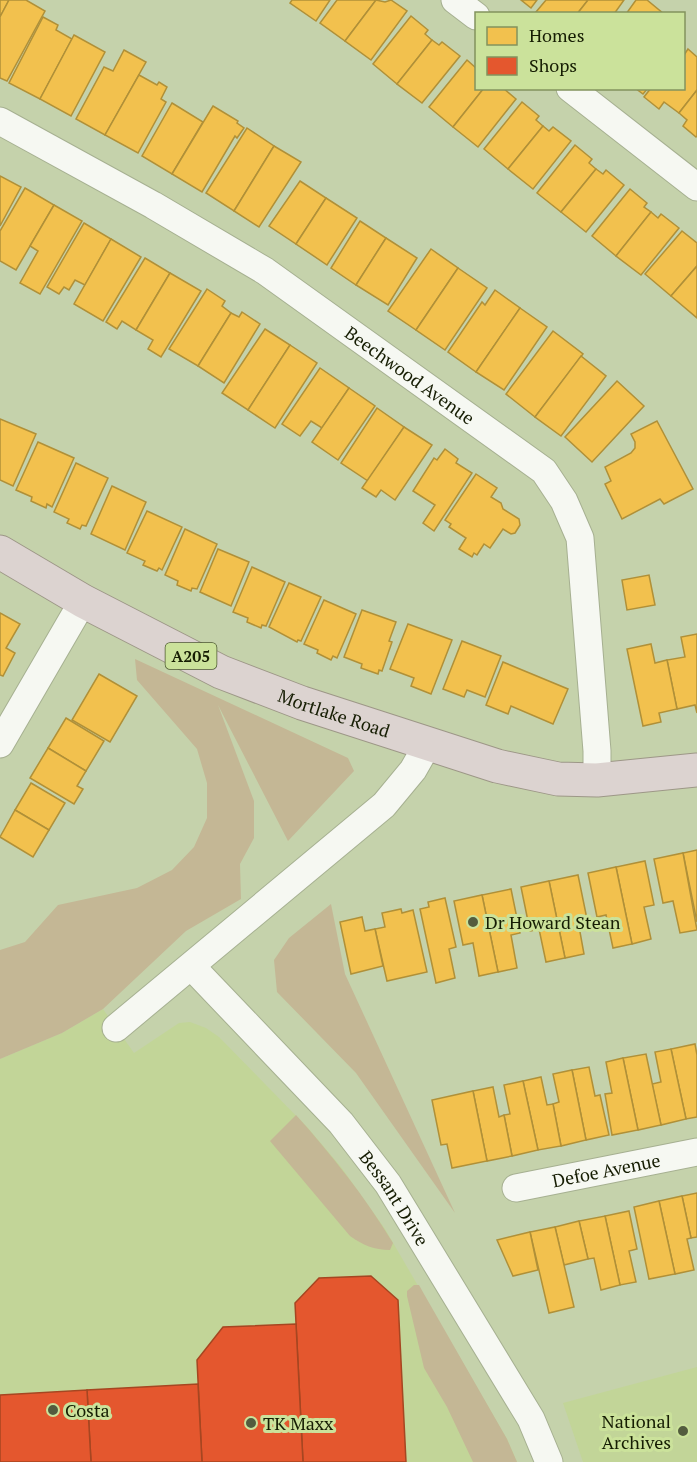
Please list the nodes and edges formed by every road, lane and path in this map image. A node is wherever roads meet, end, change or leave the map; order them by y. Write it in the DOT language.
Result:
graph roads {
  1 [pos="455,0"];
  2 [pos="475,15"];
  3 [pos="573,90"];
  4 [pos="0,121"];
  5 [pos="697,187"];
  6 [pos="0,552"];
  7 [pos="83,601"];
  8 [pos="429,742"];
  9 [pos="0,744"];
  10 [pos="697,770"];
  11 [pos="597,780"];
  12 [pos="192,967"];
  13 [pos="116,1028"];
  14 [pos="697,1152"];
  15 [pos="516,1188"];
  16 [pos="549,1462"];
  1 -- 2 [label="street"];
  3 -- 5 [label="street"];
  4 -- 11 [label="street, Beechwood Avenue"];
  6 -- 7 [label="highway, Mortlake Road / A205"];
  7 -- 8 [label="highway, Mortlake Road / A205"];
  7 -- 9 [label="street"];
  8 -- 11 [label="highway, Mortlake Road / A205"];
  8 -- 12 [label="street"];
  10 -- 11 [label="highway, Mortlake Road / A205"];
  12 -- 13 [label="street"];
  12 -- 16 [label="street, Bessant Drive"];
  14 -- 15 [label="street, Defoe Avenue"];
}
